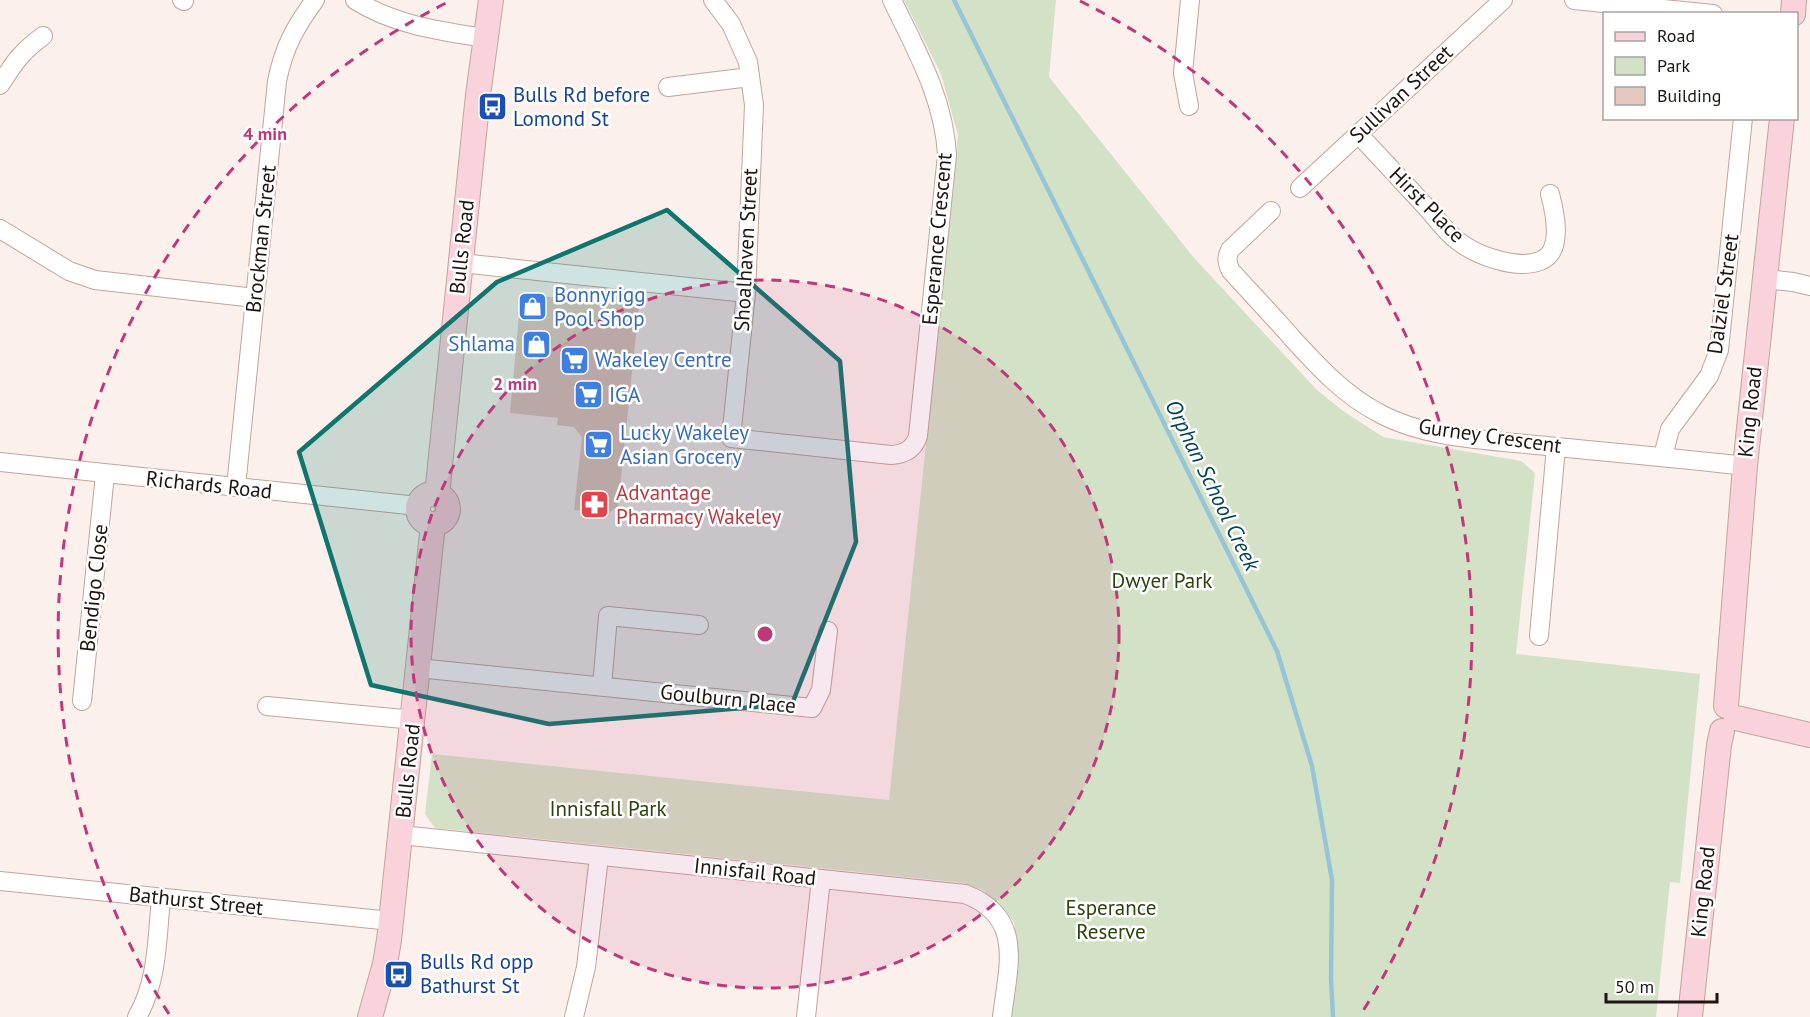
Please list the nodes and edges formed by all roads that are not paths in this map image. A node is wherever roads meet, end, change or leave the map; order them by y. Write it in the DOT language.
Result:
graph roads {
  1 [pos="315,0"];
  2 [pos="355,0"];
  3 [pos="491,0"];
  4 [pos="713,0"];
  5 [pos="892,0"];
  6 [pos="1190,0"];
  7 [pos="1503,0"];
  8 [pos="1574,0"];
  9 [pos="1693,12"];
  10 [pos="43,36"];
  11 [pos="485,38"];
  12 [pos="750,77"];
  13 [pos="0,85"];
  14 [pos="668,87"];
  15 [pos="1189,106"];
  16 [pos="1743,120"];
  17 [pos="1782,120"];
  18 [pos="1358,134"];
  19 [pos="1300,188"];
  20 [pos="1550,194"];
  21 [pos="1271,211"];
  22 [pos="0,229"];
  23 [pos="461,263"];
  24 [pos="1765,279"];
  25 [pos="1810,286"];
  26 [pos="746,293"];
  27 [pos="255,298"];
  28 [pos="1556,447"];
  29 [pos="909,450"];
  30 [pos="1663,456"];
  31 [pos="0,462"];
  32 [pos="1745,466"];
  33 [pos="105,474"];
  34 [pos="236,487"];
  35 [pos="430,508"];
  36 [pos="699,625"];
  37 [pos="828,631"];
  38 [pos="1539,636"];
  39 [pos="418,668"];
  40 [pos="602,686"];
  41 [pos="82,701"];
  42 [pos="267,706"];
  43 [pos="1728,719"];
  44 [pos="414,720"];
  45 [pos="1810,735"];
  46 [pos="401,835"];
  47 [pos="599,857"];
  48 [pos="821,879"];
  49 [pos="0,881"];
  50 [pos="161,898"];
  51 [pos="391,921"];
  52 [pos="137,1017"];
  53 [pos="370,1017"];
  54 [pos="574,1017"];
  55 [pos="806,1017"];
  56 [pos="1002,1017"];
  57 [pos="1690,1017"];
  1 -- 27 [label="street, Brockman Street"];
  2 -- 11 [label="street"];
  3 -- 11 [label="street, Bulls Road"];
  4 -- 12 [label="street, Shoalhaven Street"];
  5 -- 29 [label="street, Esperance Crescent"];
  6 -- 15 [label="street"];
  7 -- 18 [label="street, Sullivan Street"];
  8 -- 9 [label="street"];
  10 -- 13 [label="street"];
  11 -- 23 [label="street, Bulls Road"];
  12 -- 14 [label="street"];
  12 -- 26 [label="street, Shoalhaven Street"];
  16 -- 30 [label="street, Dalziel Street"];
  17 -- 24 [label="street, King Road"];
  18 -- 19 [label="street, Sullivan Street"];
  18 -- 20 [label="street, Hirst Place"];
  21 -- 28 [label="street, Gurney Crescent"];
  22 -- 27 [label="street"];
  23 -- 26 [label="street"];
  23 -- 35 [label="street, Bulls Road"];
  24 -- 25 [label="street"];
  24 -- 32 [label="street, King Road"];
  26 -- 29 [label="street, Shoalhaven Street"];
  27 -- 34 [label="street, Brockman Street"];
  28 -- 30 [label="street, Gurney Crescent"];
  28 -- 38 [label="street"];
  30 -- 32 [label="street, Gurney Crescent"];
  31 -- 33 [label="street, Richards Road"];
  32 -- 43 [label="street, King Road"];
  33 -- 34 [label="street, Richards Road"];
  33 -- 41 [label="street, Bendigo Close"];
  34 -- 35 [label="street, Richards Road"];
  35 -- 39 [label="street, Bulls Road"];
  36 -- 40 [label="street"];
  37 -- 40 [label="street, Goulburn Place"];
  39 -- 40 [label="street, Goulburn Place"];
  39 -- 44 [label="street, Bulls Road"];
  42 -- 44 [label="street"];
  43 -- 45 [label="street"];
  43 -- 57 [label="street, King Road"];
  44 -- 46 [label="street, Bulls Road"];
  46 -- 47 [label="street, Innisfail Road"];
  46 -- 51 [label="street, Bulls Road"];
  47 -- 48 [label="street, Innisfail Road"];
  47 -- 54 [label="street"];
  48 -- 55 [label="street"];
  48 -- 56 [label="street, Innisfail Road"];
  49 -- 50 [label="street, Bathurst Street"];
  50 -- 51 [label="street, Bathurst Street"];
  50 -- 52 [label="street"];
  51 -- 53 [label="street, Bulls Road"];
}
